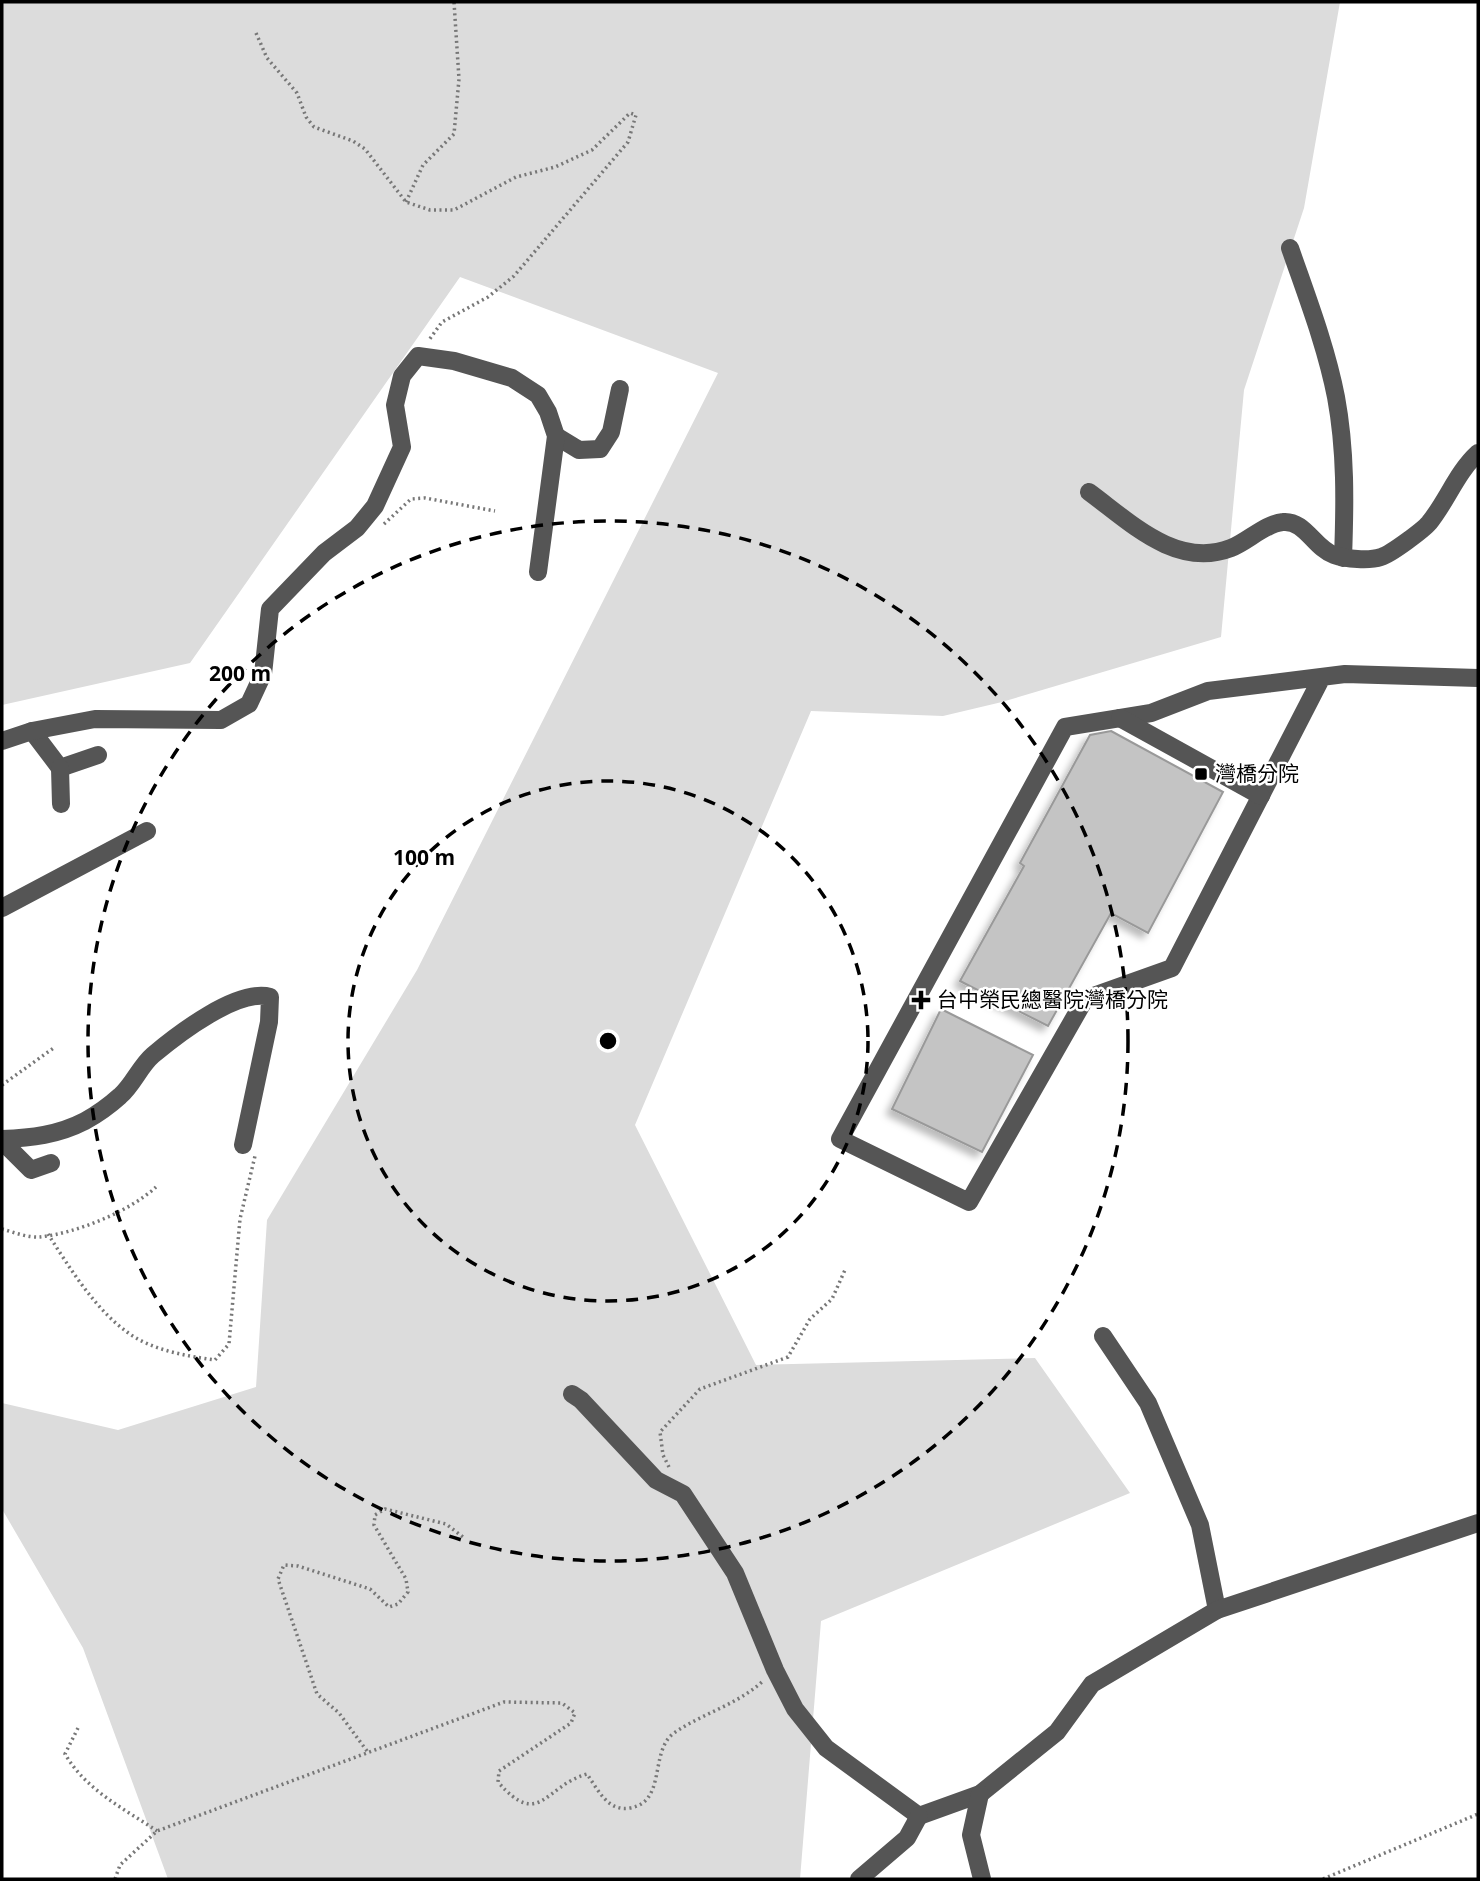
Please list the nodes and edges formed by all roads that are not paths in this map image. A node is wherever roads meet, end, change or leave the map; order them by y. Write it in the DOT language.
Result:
graph roads {
  1 [pos="1290,248"];
  2 [pos="620,390"];
  3 [pos="556,436"];
  4 [pos="1478,453"];
  5 [pos="1089,492"];
  6 [pos="1343,558"];
  7 [pos="538,572"];
  8 [pos="1322,677"];
  9 [pos="1478,678"];
  10 [pos="1120,718"];
  11 [pos="32,731"];
  12 [pos="2,741"];
  13 [pos="98,755"];
  14 [pos="60,768"];
  15 [pos="1261,796"];
  16 [pos="61,804"];
  17 [pos="147,831"];
  18 [pos="2,908"];
  19 [pos="2,1140"];
  20 [pos="243,1145"];
  21 [pos="51,1163"];
  22 [pos="1102,1336"];
  23 [pos="572,1394"];
  24 [pos="1478,1523"];
  25 [pos="1217,1610"];
  26 [pos="980,1794"];
  27 [pos="919,1816"];
  28 [pos="859,1879"];
  29 [pos="982,1879"];
  1 -- 6 [label="street"];
  2 -- 3 [label="street"];
  3 -- 7 [label="street"];
  3 -- 11 [label="street"];
  4 -- 6 [label="street"];
  5 -- 6 [label="street"];
  8 -- 9 [label="street"];
  8 -- 10 [label="street"];
  8 -- 15 [label="street"];
  10 -- 15 [label="street"];
  10 -- 15 [label="street"];
  11 -- 12 [label="street"];
  11 -- 14 [label="street"];
  13 -- 14 [label="street"];
  14 -- 16 [label="street"];
  17 -- 18 [label="street"];
  19 -- 20 [label="street"];
  19 -- 21 [label="street"];
  22 -- 25 [label="street"];
  23 -- 27 [label="street"];
  24 -- 25 [label="street"];
  25 -- 26 [label="street"];
  26 -- 27 [label="street"];
  26 -- 29 [label="street"];
  27 -- 28 [label="street"];
}
